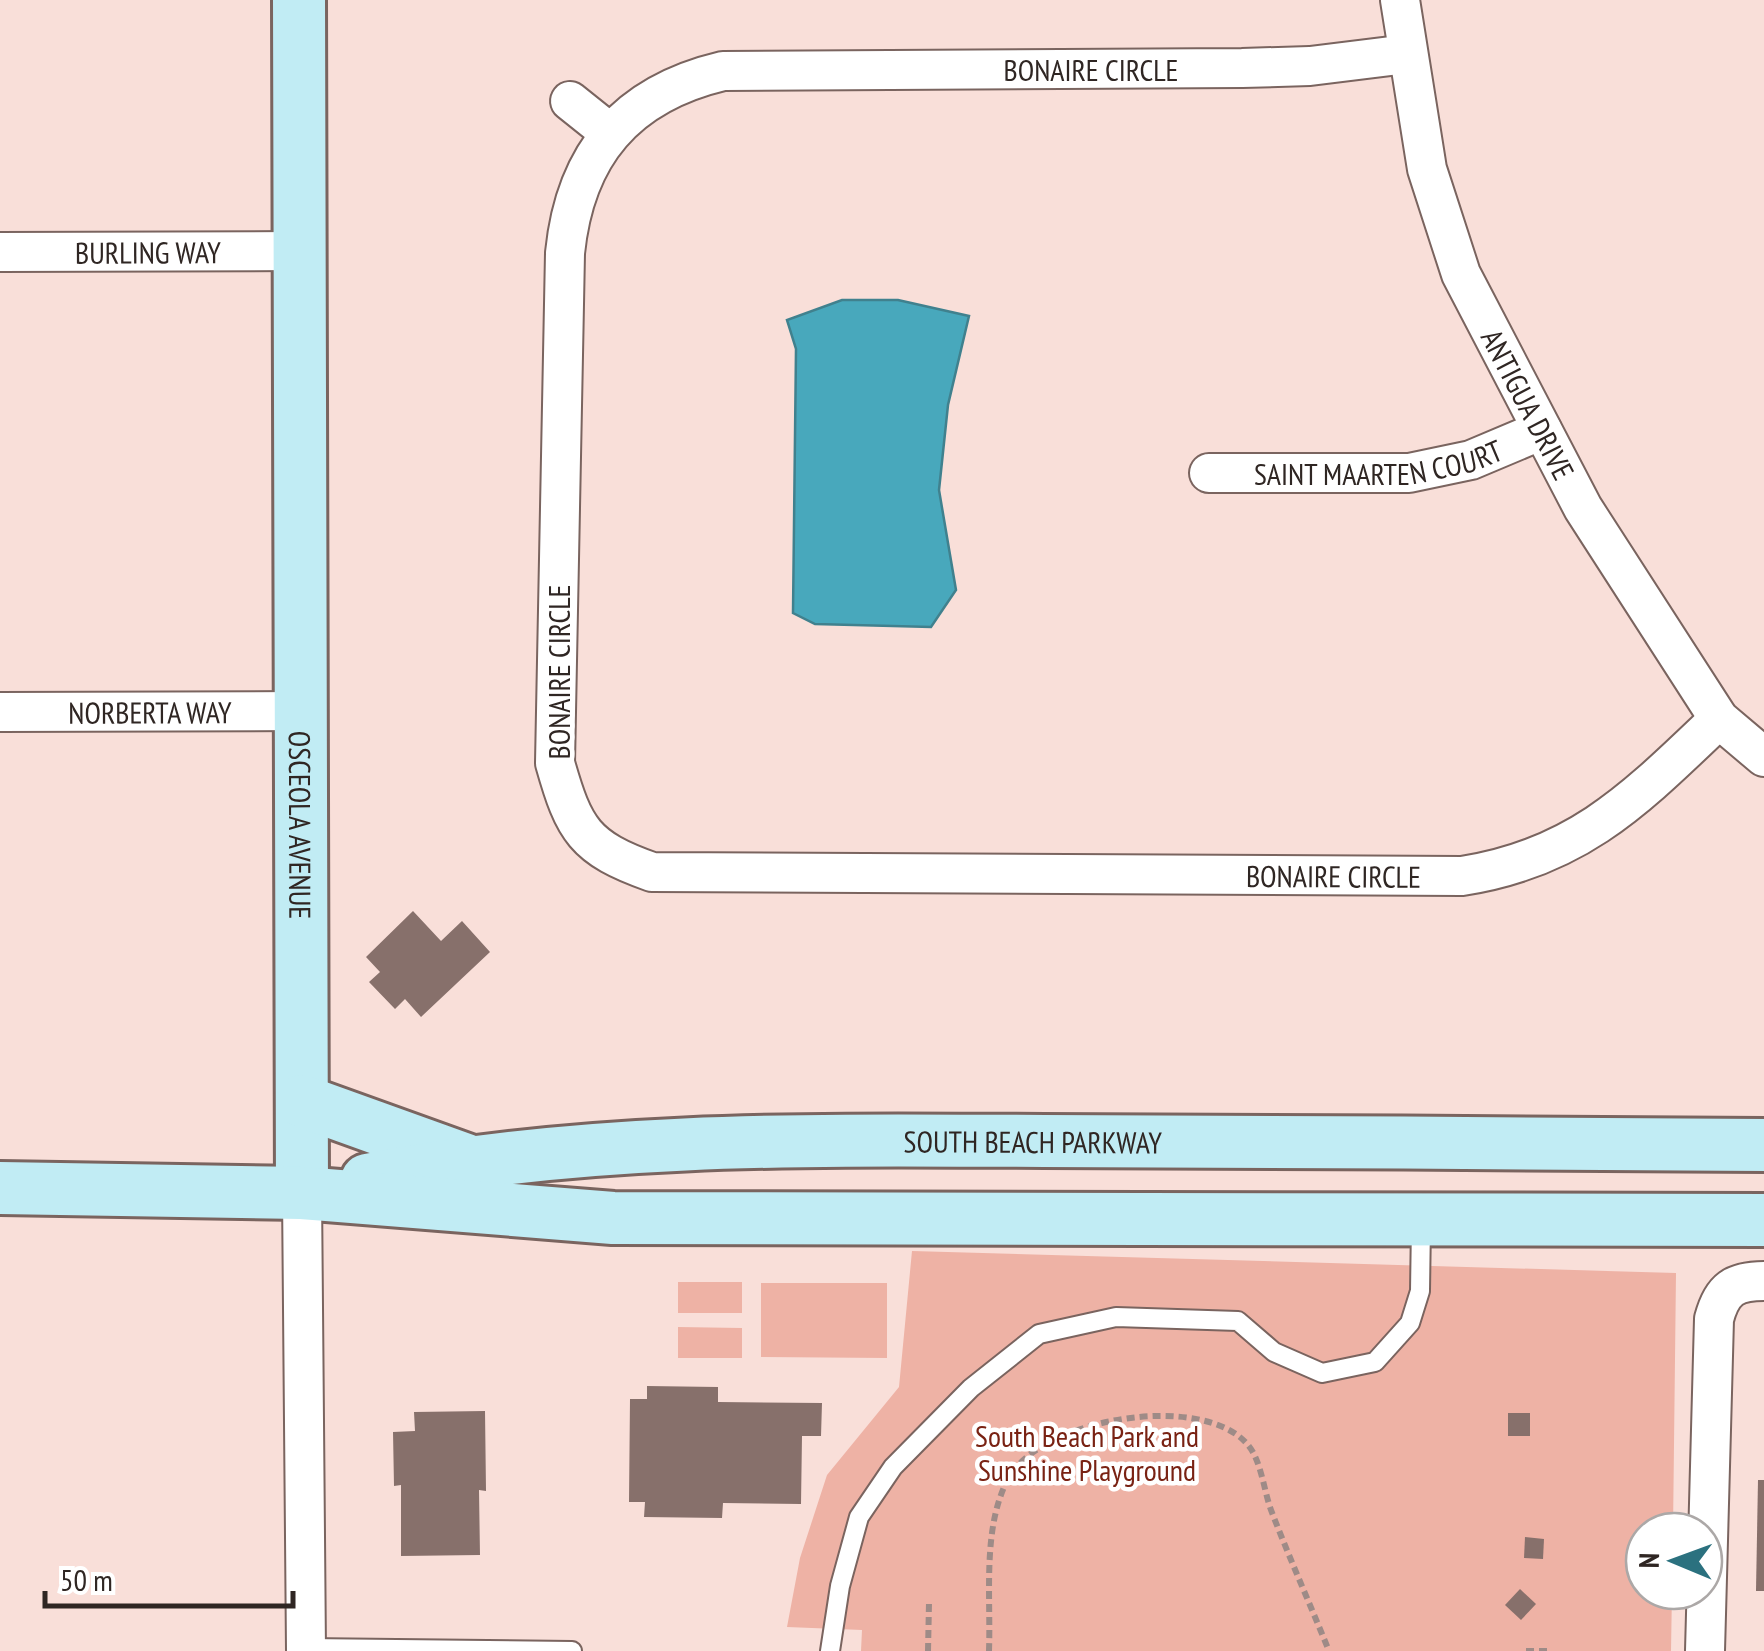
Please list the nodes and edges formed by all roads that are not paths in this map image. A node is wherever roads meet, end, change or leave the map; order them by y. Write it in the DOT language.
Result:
graph roads {
  1 [pos="299,0"];
  2 [pos="1400,0"];
  3 [pos="1407,54"];
  4 [pos="570,101"];
  5 [pos="610,133"];
  6 [pos="296,250"];
  7 [pos="0,252"];
  8 [pos="1542,430"];
  9 [pos="1209,474"];
  10 [pos="300,710"];
  11 [pos="0,712"];
  12 [pos="1719,719"];
  13 [pos="1764,757"];
  14 [pos="302,1101"];
  15 [pos="1764,1146"];
  16 [pos="467,1160"];
  17 [pos="0,1188"];
  18 [pos="302,1193"];
  19 [pos="1422,1218"];
  20 [pos="1764,1220"];
  21 [pos="1764,1281"];
  22 [pos="306,1649"];
  23 [pos="572,1651"];
  24 [pos="830,1651"];
  25 [pos="1705,1651"];
  1 -- 6 [label="street, OSCEOLA AVENUE"];
  2 -- 3 [label="street, ANTIGUA DRIVE"];
  3 -- 5 [label="street, BONAIRE CIRCLE"];
  3 -- 8 [label="street, ANTIGUA DRIVE"];
  4 -- 5 [label="street"];
  5 -- 12 [label="street, BONAIRE CIRCLE"];
  6 -- 7 [label="street, BURLING WAY"];
  6 -- 10 [label="street, OSCEOLA AVENUE"];
  8 -- 9 [label="street, SAINT MAARTEN COURT"];
  8 -- 12 [label="street, ANTIGUA DRIVE"];
  10 -- 11 [label="street, NORBERTA WAY"];
  10 -- 14 [label="street, OSCEOLA AVENUE"];
  12 -- 13 [label="street, ANTIGUA DRIVE"];
  14 -- 16 [label="street"];
  14 -- 18 [label="street, OSCEOLA AVENUE"];
  15 -- 16 [label="street, SOUTH BEACH PARKWAY"];
  16 -- 18 [label="street, SOUTH BEACH PARKWAY"];
  17 -- 18 [label="street, SOUTH BEACH PARKWAY"];
  18 -- 19 [label="street, SOUTH BEACH PARKWAY"];
  18 -- 22 [label="street, OSCEOLA AVENUE"];
  19 -- 20 [label="street, SOUTH BEACH PARKWAY"];
  19 -- 24 [label="lane"];
  21 -- 25 [label="street"];
  22 -- 23 [label="lane"];
}
